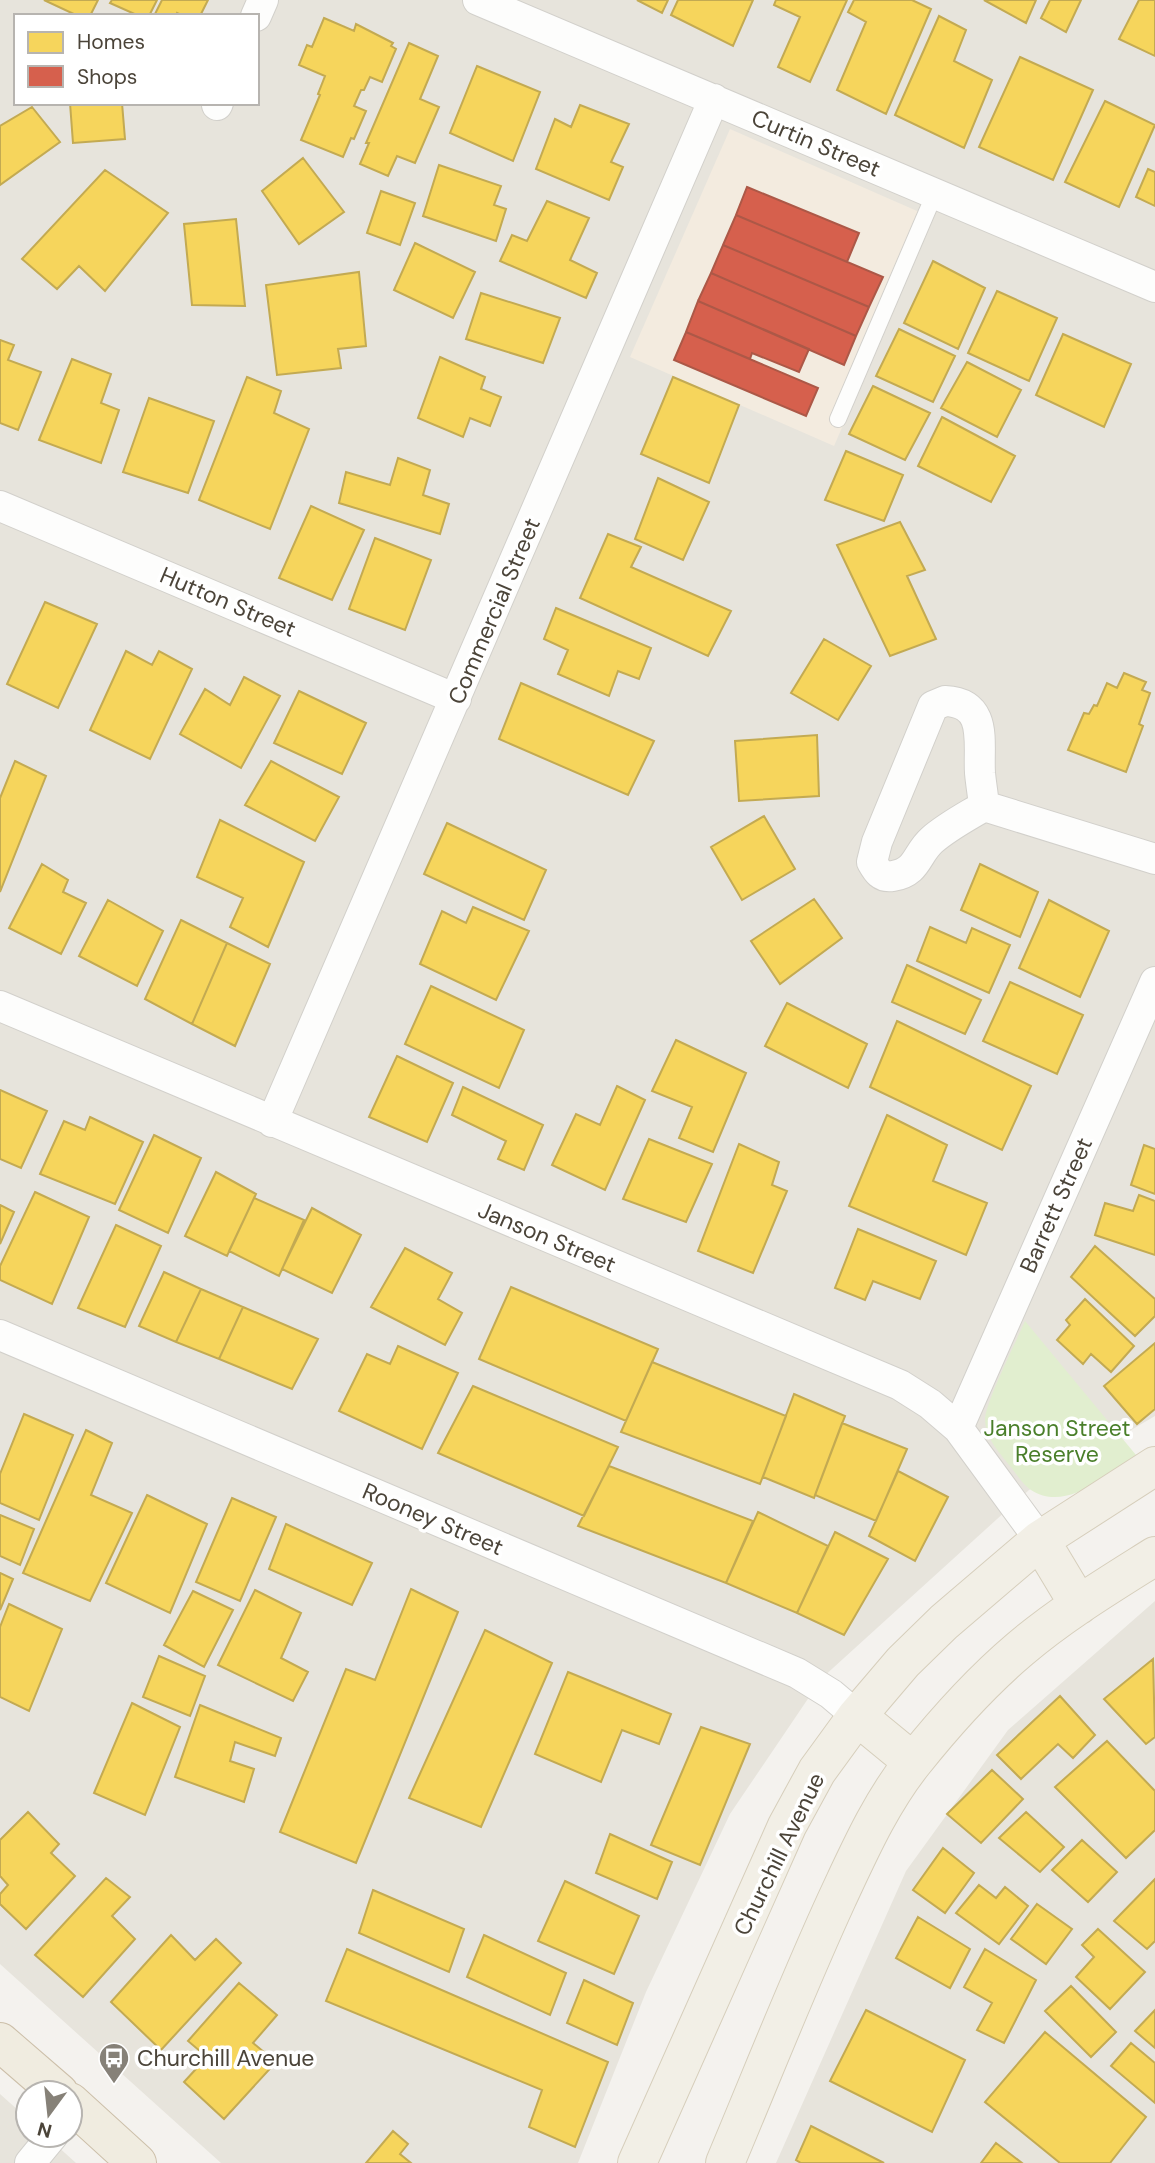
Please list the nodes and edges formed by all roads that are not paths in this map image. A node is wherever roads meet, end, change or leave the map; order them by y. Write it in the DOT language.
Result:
graph roads {
  1 [pos="478,0"];
  2 [pos="713,99"];
  3 [pos="935,193"];
  4 [pos="1155,287"];
  5 [pos="838,419"];
  6 [pos="0,506"];
  7 [pos="456,699"];
  8 [pos="984,806"];
  9 [pos="1155,859"];
  10 [pos="1155,982"];
  11 [pos="0,1006"];
  12 [pos="272,1122"];
  13 [pos="0,1335"];
  14 [pos="958,1428"];
  15 [pos="1155,1466"];
  16 [pos="1040,1540"];
  17 [pos="1155,1556"];
  18 [pos="1079,1605"];
  19 [pos="857,1716"];
  20 [pos="913,1762"];
  21 [pos="0,2042"];
  22 [pos="36,2079"];
  23 [pos="84,2123"];
  24 [pos="137,2163"];
  25 [pos="637,2163"];
  26 [pos="725,2163"];
  1 -- 2 [label="street, Curtin Street"];
  2 -- 3 [label="street, Curtin Street"];
  2 -- 7 [label="street, Commercial Street"];
  3 -- 4 [label="street, Curtin Street"];
  3 -- 5 [label="lane"];
  6 -- 7 [label="street, Hutton Street"];
  7 -- 12 [label="street, Commercial Street"];
  8 -- 8 [label="street"];
  8 -- 9 [label="street"];
  10 -- 14 [label="street, Barrett Street"];
  11 -- 12 [label="street, Janson Street"];
  12 -- 14 [label="street, Janson Street"];
  13 -- 19 [label="street, Rooney Street"];
  14 -- 16 [label="street, Janson Street"];
  15 -- 16 [label="main road, Churchill Avenue"];
  16 -- 18 [label="main road"];
  16 -- 19 [label="main road, Churchill Avenue"];
  17 -- 18 [label="main road"];
  18 -- 20 [label="main road"];
  19 -- 20 [label="main road"];
  19 -- 25 [label="main road, Churchill Avenue"];
  20 -- 26 [label="main road"];
  21 -- 22 [label="highway"];
  23 -- 24 [label="highway"];
}
